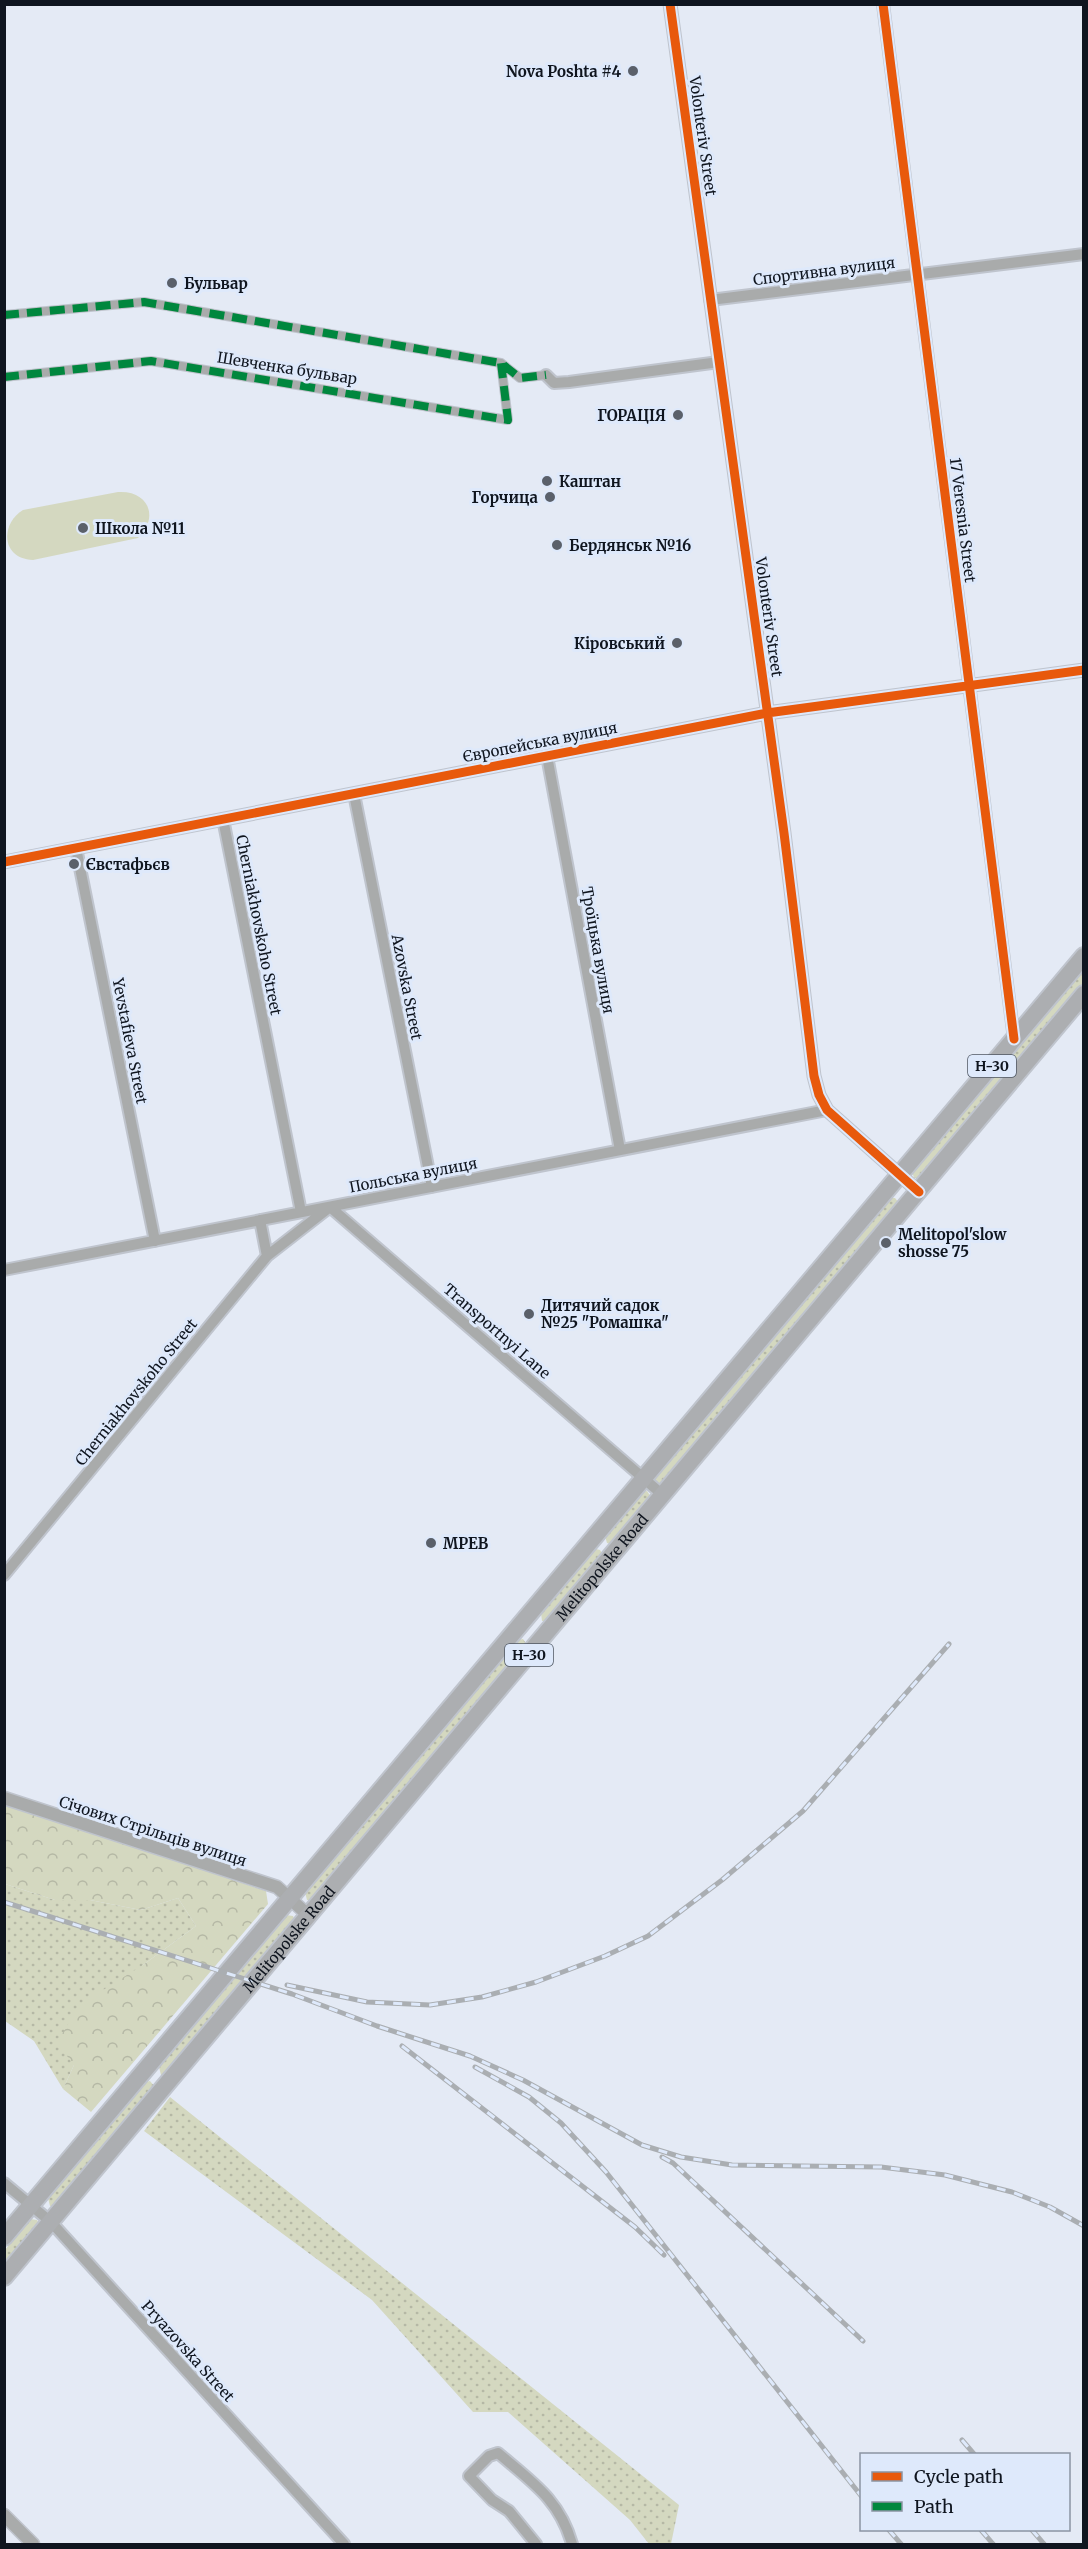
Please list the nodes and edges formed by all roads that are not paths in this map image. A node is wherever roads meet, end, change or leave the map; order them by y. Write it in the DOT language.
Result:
graph roads {
  1 [pos="670,4"];
  2 [pos="883,4"];
  3 [pos="1083,254"];
  4 [pos="917,275"];
  5 [pos="710,300"];
  6 [pos="4,315"];
  7 [pos="719,362"];
  8 [pos="501,363"];
  9 [pos="546,375"];
  10 [pos="4,376"];
  11 [pos="1083,670"];
  12 [pos="969,686"];
  13 [pos="767,713"];
  14 [pos="547,756"];
  15 [pos="354,794"];
  16 [pos="223,819"];
  17 [pos="76,848"];
  18 [pos="4,862"];
  19 [pos="1083,956"];
  20 [pos="1083,994"];
  21 [pos="1014,1039"];
  22 [pos="827,1110"];
  23 [pos="620,1150"];
  24 [pos="900,1175"];
  25 [pos="432,1187"];
  26 [pos="919,1192"];
  27 [pos="330,1207"];
  28 [pos="301,1212"];
  29 [pos="260,1220"];
  30 [pos="155,1241"];
  31 [pos="267,1256"];
  32 [pos="5,1270"];
  33 [pos="644,1478"];
  34 [pos="664,1496"];
  35 [pos="4,1575"];
  36 [pos="4,1798"];
  37 [pos="289,1899"];
  38 [pos="308,1915"];
  39 [pos="4,2183"];
  40 [pos="31,2205"];
  41 [pos="51,2222"];
  42 [pos="4,2237"];
  43 [pos="4,2277"];
  44 [pos="4,2515"];
  45 [pos="33,2544"];
  46 [pos="344,2544"];
  47 [pos="536,2544"];
  48 [pos="572,2544"];
  1 -- 5 [label="street, Volonteriv Street"];
  2 -- 4 [label="street, 17 Veresnia Street"];
  3 -- 4 [label="street, Спортивна вулиця"];
  4 -- 5 [label="street, Спортивна вулиця"];
  4 -- 12 [label="street, 17 Veresnia Street"];
  5 -- 7 [label="street, Volonteriv Street"];
  6 -- 8 [label="street"];
  7 -- 9 [label="street"];
  7 -- 13 [label="street, Volonteriv Street"];
  8 -- 9 [label="street"];
  8 -- 10 [label="street, Шевченка бульвар"];
  11 -- 12 [label="street, Європейська вулиця"];
  12 -- 13 [label="street, Європейська вулиця"];
  12 -- 21 [label="street, 17 Veresnia Street"];
  13 -- 14 [label="street, Європейська вулиця"];
  13 -- 22 [label="street, Volonteriv Street"];
  14 -- 15 [label="street, Європейська вулиця"];
  14 -- 23 [label="street, Троїцька вулиця"];
  15 -- 16 [label="street, Європейська вулиця"];
  15 -- 25 [label="street, Azovska Street"];
  16 -- 17 [label="street, Європейська вулиця"];
  16 -- 28 [label="street, Cherniakhovskoho Street"];
  17 -- 18 [label="street, Європейська вулиця"];
  17 -- 30 [label="street, Yevstafieva Street"];
  19 -- 21 [label="main road, Melitopolske Road / Н-30"];
  20 -- 26 [label="main road, Melitopolske Road / Н-30"];
  21 -- 24 [label="main road, Melitopolske Road / Н-30"];
  22 -- 23 [label="street, Польська вулиця"];
  22 -- 24 [label="street, Volonteriv Street"];
  23 -- 25 [label="street, Польська вулиця"];
  24 -- 26 [label="street, Volonteriv Street"];
  24 -- 33 [label="main road, Melitopolske Road / Н-30"];
  25 -- 27 [label="street, Польська вулиця"];
  26 -- 34 [label="main road, Melitopolske Road / Н-30"];
  27 -- 28 [label="street, Польська вулиця"];
  27 -- 31 [label="street, Cherniakhovskoho Street"];
  27 -- 33 [label="street, Transportnyi Lane"];
  28 -- 29 [label="street, Польська вулиця"];
  29 -- 30 [label="street, Польська вулиця"];
  29 -- 31 [label="street"];
  30 -- 32 [label="street, Польська вулиця"];
  31 -- 35 [label="street, Cherniakhovskoho Street"];
  33 -- 34 [label="street, Transportnyi Lane"];
  33 -- 37 [label="main road, Melitopolske Road / Н-30"];
  34 -- 38 [label="main road, Melitopolske Road / Н-30"];
  36 -- 37 [label="street, Січових Стрільців вулиця"];
  37 -- 38 [label="street, Січових Стрільців вулиця"];
  37 -- 40 [label="main road, Melitopolske Road / Н-30"];
  38 -- 41 [label="main road, Melitopolske Road / Н-30"];
  39 -- 40 [label="street, Pryazovska Street"];
  40 -- 41 [label="street, Pryazovska Street"];
  40 -- 42 [label="main road, Melitopolske Road / Н-30"];
  41 -- 43 [label="main road, Melitopolske Road / Н-30"];
  41 -- 46 [label="street, Pryazovska Street"];
  44 -- 45 [label="street"];
  47 -- 48 [label="street"];
}
